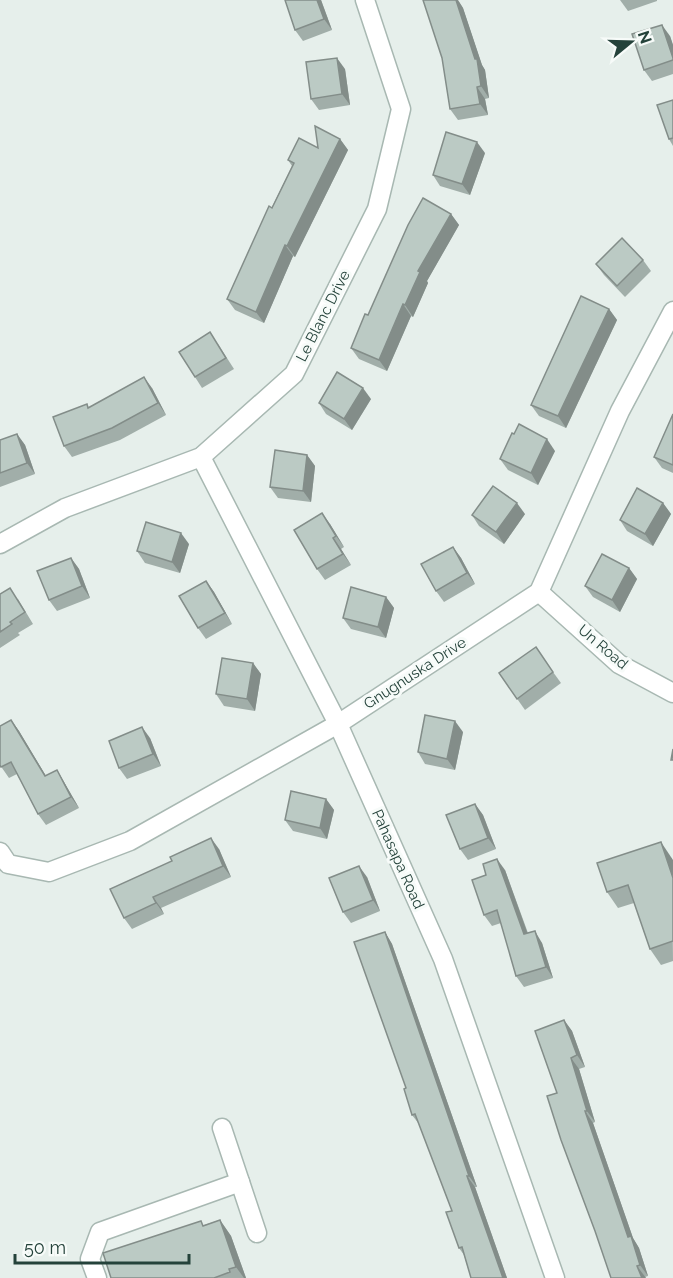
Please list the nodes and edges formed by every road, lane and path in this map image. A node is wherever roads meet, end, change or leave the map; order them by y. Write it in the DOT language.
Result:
graph roads {
  1 [pos="365,0"];
  2 [pos="673,311"];
  3 [pos="201,457"];
  4 [pos="0,544"];
  5 [pos="539,592"];
  6 [pos="673,693"];
  7 [pos="338,724"];
  8 [pos="4,858"];
  9 [pos="222,1128"];
  10 [pos="240,1182"];
  11 [pos="257,1233"];
  12 [pos="97,1278"];
  13 [pos="555,1278"];
  1 -- 3 [label="street, Le Blanc Drive"];
  2 -- 5 [label="street"];
  3 -- 4 [label="street, Le Blanc Drive"];
  3 -- 7 [label="street, Pahasapa Road"];
  5 -- 6 [label="street, Un Road"];
  5 -- 7 [label="street, Gnugnuska Drive"];
  7 -- 8 [label="street, Gnugnuska Drive"];
  7 -- 13 [label="street, Pahasapa Road"];
  9 -- 10 [label="street"];
  10 -- 11 [label="street"];
  10 -- 12 [label="street"];
}
